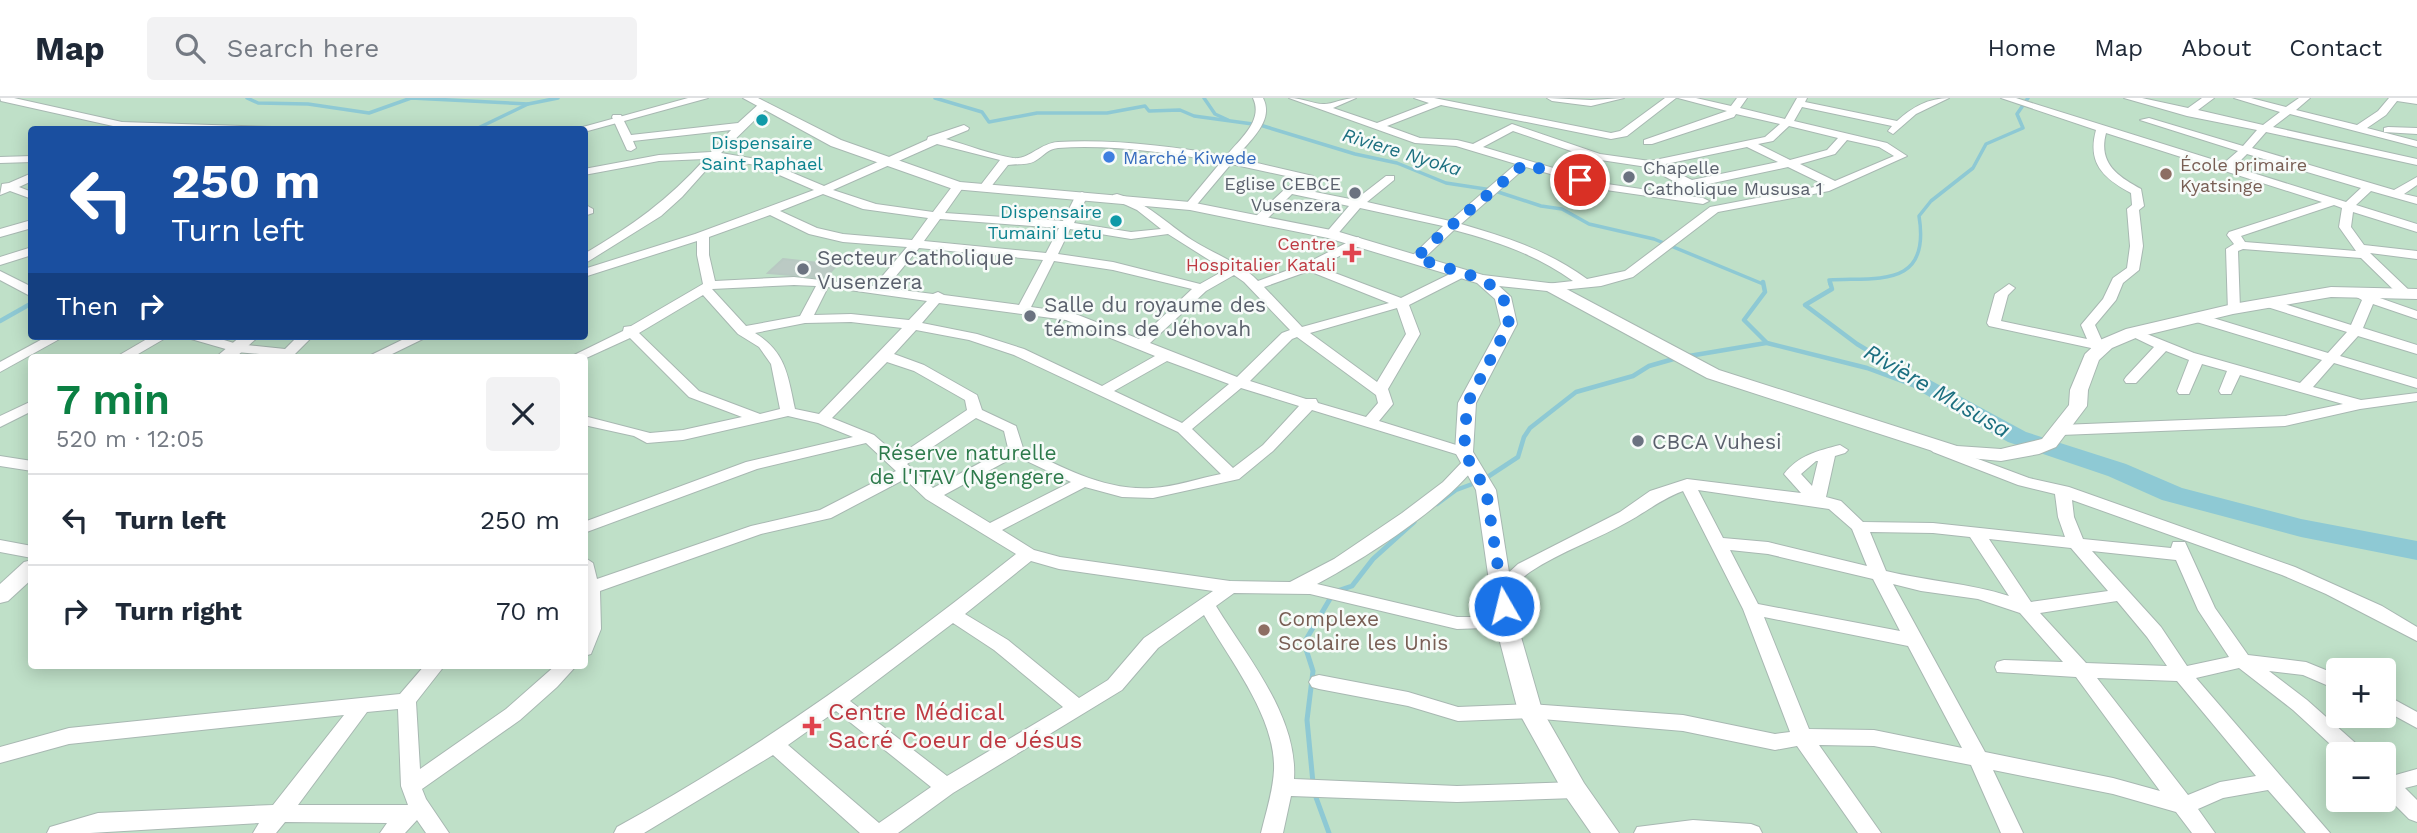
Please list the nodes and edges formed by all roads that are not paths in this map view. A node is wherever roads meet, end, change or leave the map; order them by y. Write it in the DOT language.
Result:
graph roads {
  1 [pos="1,98"];
  2 [pos="702,98"];
  3 [pos="749,98"];
  4 [pos="1294,98"];
  5 [pos="1351,98"];
  6 [pos="1419,98"];
  7 [pos="1553,98"];
  8 [pos="1619,98"];
  9 [pos="1671,98"];
  10 [pos="1683,98"];
  11 [pos="1742,98"];
  12 [pos="1910,98"];
  13 [pos="1944,98"];
  14 [pos="2129,98"];
  15 [pos="2209,98"];
  16 [pos="2239,98"];
  17 [pos="2305,98"];
  18 [pos="2395,98"];
  19 [pos="1262,99"];
  20 [pos="2012,99"];
  21 [pos="1444,101"];
  22 [pos="1802,101"];
  23 [pos="2417,101"];
  24 [pos="2151,104"];
  25 [pos="764,105"];
  26 [pos="1928,105"];
  27 [pos="1326,107"];
  28 [pos="1736,110"];
  29 [pos="2288,111"];
  30 [pos="2187,113"];
  31 [pos="617,117"];
  32 [pos="1525,119"];
  33 [pos="2145,120"];
  34 [pos="1789,121"];
  35 [pos="1898,124"];
  36 [pos="127,126"];
  37 [pos="738,126"];
  38 [pos="1378,126"];
  39 [pos="588,127"];
  40 [pos="1512,127"];
  41 [pos="964,128"];
  42 [pos="2359,129"];
  43 [pos="2101,130"];
  44 [pos="2262,130"];
  45 [pos="2417,131"];
  46 [pos="1623,134"];
  47 [pos="1846,135"];
  48 [pos="2122,136"];
  49 [pos="626,139"];
  50 [pos="932,139"];
  51 [pos="1648,142"];
  52 [pos="1749,144"];
  53 [pos="2417,144"];
  54 [pos="1884,145"];
  55 [pos="1474,148"];
  56 [pos="2246,149"];
  57 [pos="712,156"];
  58 [pos="1598,157"];
  59 [pos="1685,157"];
  60 [pos="28,159"];
  61 [pos="1227,159"];
  62 [pos="0,160"];
  63 [pos="636,160"];
  64 [pos="1004,162"];
  65 [pos="2417,162"];
  66 [pos="888,163"];
  67 [pos="1787,163"];
  68 [pos="1524,164"];
  69 [pos="1650,164"];
  70 [pos="2224,169"];
  71 [pos="588,171"];
  72 [pos="28,178"];
  73 [pos="1390,178"];
  74 [pos="1580,180"];
  75 [pos="2417,180"];
  76 [pos="1691,184"];
  77 [pos="1835,185"];
  78 [pos="958,186"];
  79 [pos="986,186"];
  80 [pos="2368,187"];
  81 [pos="3,188"];
  82 [pos="821,190"];
  83 [pos="1290,190"];
  84 [pos="2396,194"];
  85 [pos="28,195"];
  86 [pos="1082,195"];
  87 [pos="1117,197"];
  88 [pos="1703,201"];
  89 [pos="2417,201"];
  90 [pos="2333,202"];
  91 [pos="1356,205"];
  92 [pos="1190,206"];
  93 [pos="2348,207"];
  94 [pos="1714,209"];
  95 [pos="768,210"];
  96 [pos="933,216"];
  97 [pos="1259,220"];
  98 [pos="28,225"];
  99 [pos="1067,225"];
  100 [pos="1449,226"];
  101 [pos="2417,228"];
  102 [pos="1170,230"];
  103 [pos="0,233"];
  104 [pos="1331,234"];
  105 [pos="704,237"];
  106 [pos="1358,241"];
  107 [pos="915,245"];
  108 [pos="2241,245"];
  109 [pos="2363,251"];
  110 [pos="28,252"];
  111 [pos="2417,255"];
  112 [pos="1051,256"];
  113 [pos="588,258"];
  114 [pos="1416,258"];
  115 [pos="0,261"];
  116 [pos="1309,267"];
  117 [pos="1236,269"];
  118 [pos="588,272"];
  119 [pos="1462,273"];
  120 [pos="0,275"];
  121 [pos="1482,279"];
  122 [pos="824,283"];
  123 [pos="1584,283"];
  124 [pos="1257,285"];
  125 [pos="708,287"];
  126 [pos="1551,287"];
  127 [pos="1201,288"];
  128 [pos="2009,288"];
  129 [pos="878,289"];
  130 [pos="28,291"];
  131 [pos="2343,291"];
  132 [pos="2411,294"];
  133 [pos="938,296"];
  134 [pos="2369,298"];
  135 [pos="1402,303"];
  136 [pos="2269,303"];
  137 [pos="1024,308"];
  138 [pos="2233,309"];
  139 [pos="2417,315"];
  140 [pos="2195,317"];
  141 [pos="805,319"];
  142 [pos="914,326"];
  143 [pos="629,330"];
  144 [pos="743,331"];
  145 [pos="2355,331"];
  146 [pos="1299,332"];
  147 [pos="2132,333"];
  148 [pos="51,340"];
  149 [pos="154,340"];
  150 [pos="205,340"];
  151 [pos="246,340"];
  152 [pos="302,340"];
  153 [pos="413,340"];
  154 [pos="1139,346"];
  155 [pos="2163,346"];
  156 [pos="2098,348"];
  157 [pos="2417,350"];
  158 [pos="0,352"];
  159 [pos="231,352"];
  160 [pos="128,354"];
  161 [pos="267,354"];
  162 [pos="286,354"];
  163 [pos="381,354"];
  164 [pos="584,354"];
  165 [pos="23,355"];
  166 [pos="1165,356"];
  167 [pos="884,357"];
  168 [pos="2197,358"];
  169 [pos="2334,358"];
  170 [pos="0,368"];
  171 [pos="2235,369"];
  172 [pos="2131,380"];
  173 [pos="1238,382"];
  174 [pos="2417,384"];
  175 [pos="2304,388"];
  176 [pos="1380,390"];
  177 [pos="2184,391"];
  178 [pos="2226,391"];
  179 [pos="1102,392"];
  180 [pos="2417,397"];
  181 [pos="1311,402"];
  182 [pos="2360,405"];
  183 [pos="28,407"];
  184 [pos="788,412"];
  185 [pos="975,412"];
  186 [pos="762,419"];
  187 [pos="822,419"];
  188 [pos="588,420"];
  189 [pos="0,422"];
  190 [pos="1370,422"];
  191 [pos="1183,429"];
  192 [pos="869,438"];
  193 [pos="2050,440"];
  194 [pos="1919,441"];
  195 [pos="1016,450"];
  196 [pos="0,461"];
  197 [pos="28,465"];
  198 [pos="903,467"];
  199 [pos="1474,470"];
  200 [pos="1233,476"];
  201 [pos="1086,481"];
  202 [pos="1687,484"];
  203 [pos="2063,491"];
  204 [pos="932,495"];
  205 [pos="1817,500"];
  206 [pos="588,526"];
  207 [pos="1859,527"];
  208 [pos="2168,527"];
  209 [pos="987,531"];
  210 [pos="1976,533"];
  211 [pos="2076,542"];
  212 [pos="1720,543"];
  213 [pos="0,546"];
  214 [pos="1028,554"];
  215 [pos="2183,555"];
  216 [pos="28,563"];
  217 [pos="28,568"];
  218 [pos="1879,574"];
  219 [pos="1230,587"];
  220 [pos="1293,587"];
  221 [pos="1501,588"];
  222 [pos="588,589"];
  223 [pos="2119,595"];
  224 [pos="0,596"];
  225 [pos="1207,605"];
  226 [pos="2026,609"];
  227 [pos="1752,610"];
  228 [pos="953,615"];
  229 [pos="1506,623"];
  230 [pos="2417,635"];
  231 [pos="588,637"];
  232 [pos="1915,641"];
  233 [pos="2242,661"];
  234 [pos="2004,667"];
  235 [pos="433,669"];
  236 [pos="564,669"];
  237 [pos="2082,671"];
  238 [pos="2182,674"];
  239 [pos="2326,678"];
  240 [pos="1319,682"];
  241 [pos="406,701"];
  242 [pos="839,703"];
  243 [pos="360,708"];
  244 [pos="1078,708"];
  245 [pos="2396,708"];
  246 [pos="1530,711"];
  247 [pos="2417,721"];
  248 [pos="1802,737"];
  249 [pos="2341,742"];
  250 [pos="776,746"];
  251 [pos="0,755"];
  252 [pos="1979,761"];
  253 [pos="2417,777"];
  254 [pos="2275,781"];
  255 [pos="2396,781"];
  256 [pos="946,787"];
  257 [pos="1293,788"];
  258 [pos="1575,790"];
  259 [pos="2396,793"];
  260 [pos="412,802"];
  261 [pos="2185,806"];
  262 [pos="282,813"];
  263 [pos="2417,813"];
  264 [pos="58,833"];
  265 [pos="264,833"];
  266 [pos="391,833"];
  267 [pos="438,833"];
  268 [pos="625,833"];
  269 [pos="874,833"];
  270 [pos="882,833"];
  271 [pos="1272,833"];
  272 [pos="1606,833"];
  273 [pos="1645,833"];
  274 [pos="1751,833"];
  275 [pos="1870,833"];
  276 [pos="2012,833"];
  277 [pos="2204,833"];
  278 [pos="2319,833"];
  1 -- 36 [label="street"];
  2 -- 31 [label="street"];
  3 -- 25 [label="street"];
  4 -- 27 [label="street"];
  5 -- 27 [label="street"];
  6 -- 21 [label="street"];
  7 -- 8 [label="street"];
  9 -- 46 [label="street"];
  10 -- 28 [label="street"];
  11 -- 28 [label="street"];
  12 -- 26 [label="street"];
  13 -- 26 [label="street"];
  14 -- 24 [label="street"];
  15 -- 30 [label="street"];
  16 -- 29 [label="street"];
  17 -- 29 [label="street"];
  18 -- 23 [label="street"];
  18 -- 42 [label="street"];
  19 -- 61 [label="street"];
  20 -- 43 [label="street"];
  21 -- 32 [label="street"];
  21 -- 38 [label="street"];
  22 -- 34 [label="street"];
  22 -- 35 [label="street"];
  24 -- 30 [label="street"];
  24 -- 33 [label="street"];
  25 -- 37 [label="street"];
  25 -- 66 [label="street"];
  26 -- 35 [label="street"];
  27 -- 38 [label="street"];
  28 -- 34 [label="street"];
  28 -- 51 [label="street"];
  29 -- 42 [label="street"];
  29 -- 44 [label="street"];
  30 -- 44 [label="street"];
  31 -- 39 [label="street"];
  31 -- 49 [label="street"];
  32 -- 40 [label="street"];
  32 -- 46 [label="street"];
  33 -- 48 [label="street"];
  33 -- 56 [label="street"];
  34 -- 47 [label="street"];
  34 -- 52 [label="street"];
  35 -- 54 [label="street"];
  37 -- 49 [label="street"];
  37 -- 57 [label="street"];
  38 -- 55 [label="street"];
  40 -- 55 [label="street"];
  40 -- 58 [label="street"];
  41 -- 50 [label="street"];
  42 -- 45 [label="street"];
  42 -- 53 [label="street"];
  43 -- 48 [label="street"];
  43 -- 156 [label="street"];
  44 -- 56 [label="street"];
  44 -- 65 [label="street"];
  46 -- 51 [label="street"];
  47 -- 54 [label="street"];
  47 -- 67 [label="street"];
  48 -- 70 [label="street"];
  49 -- 63 [label="street"];
  50 -- 64 [label="street"];
  50 -- 66 [label="street"];
  51 -- 59 [label="street"];
  52 -- 59 [label="street"];
  52 -- 67 [label="street"];
  54 -- 77 [label="street"];
  55 -- 68 [label="street"];
  56 -- 70 [label="street"];
  56 -- 80 [label="street"];
  57 -- 63 [label="street"];
  57 -- 82 [label="street"];
  57 -- 113 [label="street"];
  58 -- 69 [label="street"];
  58 -- 74 [label="street"];
  59 -- 69 [label="street"];
  60 -- 62 [label="street"];
  61 -- 64 [label="street"];
  61 -- 83 [label="street"];
  61 -- 92 [label="street"];
  63 -- 71 [label="street"];
  64 -- 79 [label="street"];
  66 -- 78 [label="street"];
  66 -- 82 [label="street"];
  67 -- 76 [label="street"];
  67 -- 77 [label="street"];
  68 -- 74 [label="street"];
  68 -- 100 [label="street"];
  69 -- 76 [label="street"];
  70 -- 90 [label="street"];
  72 -- 81 [label="street"];
  73 -- 91 [label="street"];
  74 -- 88 [label="street"];
  75 -- 84 [label="street"];
  76 -- 88 [label="street"];
  77 -- 94 [label="street"];
  78 -- 79 [label="street"];
  78 -- 96 [label="street"];
  79 -- 86 [label="street"];
  80 -- 84 [label="street"];
  80 -- 93 [label="street"];
  81 -- 85 [label="street"];
  82 -- 95 [label="street"];
  82 -- 96 [label="street"];
  83 -- 91 [label="street"];
  83 -- 97 [label="street"];
  84 -- 89 [label="street"];
  86 -- 87 [label="street"];
  86 -- 99 [label="street"];
  87 -- 92 [label="street"];
  87 -- 102 [label="street"];
  88 -- 94 [label="street"];
  90 -- 93 [label="street"];
  90 -- 108 [label="street"];
  91 -- 100 [label="street"];
  91 -- 104 [label="street"];
  92 -- 97 [label="street"];
  93 -- 101 [label="street"];
  93 -- 109 [label="street"];
  94 -- 123 [label="street"];
  95 -- 105 [label="street"];
  95 -- 107 [label="street"];
  96 -- 99 [label="street"];
  96 -- 107 [label="street"];
  97 -- 104 [label="street"];
  98 -- 103 [label="street"];
  99 -- 102 [label="street"];
  99 -- 112 [label="street"];
  100 -- 114 [label="street"];
  100 -- 123 [label="street"];
  102 -- 117 [label="street"];
  104 -- 106 [label="street"];
  105 -- 118 [label="street"];
  105 -- 125 [label="street"];
  106 -- 114 [label="street"];
  106 -- 116 [label="street"];
  107 -- 112 [label="street"];
  107 -- 129 [label="street"];
  108 -- 109 [label="street"];
  108 -- 138 [label="street"];
  109 -- 111 [label="street"];
  109 -- 132 [label="street"];
  110 -- 115 [label="street"];
  112 -- 127 [label="street"];
  112 -- 137 [label="street"];
  114 -- 119 [label="street"];
  116 -- 124 [label="street"];
  116 -- 135 [label="street"];
  117 -- 124 [label="street"];
  117 -- 127 [label="street"];
  119 -- 121 [label="street"];
  119 -- 135 [label="street"];
  120 -- 130 [label="street"];
  121 -- 126 [label="street"];
  121 -- 199 [label="street"];
  122 -- 125 [label="street"];
  122 -- 129 [label="street"];
  122 -- 141 [label="street"];
  123 -- 126 [label="street"];
  124 -- 146 [label="street"];
  125 -- 143 [label="street"];
  125 -- 144 [label="street"];
  126 -- 194 [label="street"];
  127 -- 154 [label="street"];
  128 -- 156 [label="street"];
  129 -- 133 [label="street"];
  131 -- 132 [label="street"];
  131 -- 134 [label="street"];
  131 -- 136 [label="street"];
  133 -- 137 [label="street"];
  133 -- 142 [label="street"];
  134 -- 139 [label="street"];
  134 -- 145 [label="street"];
  135 -- 146 [label="street"];
  135 -- 176 [label="street"];
  136 -- 138 [label="street"];
  136 -- 145 [label="street"];
  137 -- 154 [label="street"];
  138 -- 140 [label="street"];
  140 -- 147 [label="street"];
  140 -- 169 [label="street"];
  141 -- 142 [label="street"];
  141 -- 144 [label="street"];
  142 -- 167 [label="street"];
  142 -- 179 [label="street"];
  143 -- 164 [label="street"];
  143 -- 186 [label="street"];
  144 -- 184 [label="street"];
  145 -- 157 [label="street"];
  145 -- 169 [label="street"];
  146 -- 173 [label="street"];
  146 -- 176 [label="street"];
  147 -- 155 [label="street"];
  147 -- 156 [label="street"];
  148 -- 165 [label="street"];
  149 -- 160 [label="street"];
  150 -- 159 [label="street"];
  151 -- 159 [label="street"];
  152 -- 162 [label="street"];
  153 -- 163 [label="street"];
  154 -- 166 [label="street"];
  155 -- 168 [label="street"];
  155 -- 172 [label="street"];
  156 -- 193 [label="street"];
  158 -- 165 [label="street"];
  159 -- 161 [label="street"];
  165 -- 170 [label="street"];
  166 -- 173 [label="street"];
  166 -- 179 [label="street"];
  167 -- 185 [label="street"];
  167 -- 187 [label="street"];
  168 -- 171 [label="street"];
  168 -- 177 [label="street"];
  169 -- 174 [label="street"];
  169 -- 175 [label="street"];
  171 -- 175 [label="street"];
  171 -- 178 [label="street"];
  173 -- 181 [label="street"];
  173 -- 191 [label="street"];
  175 -- 182 [label="street"];
  176 -- 190 [label="street"];
  179 -- 191 [label="street"];
  180 -- 182 [label="street"];
  181 -- 190 [label="street"];
  181 -- 200 [label="street"];
  182 -- 193 [label="street"];
  183 -- 189 [label="street"];
  184 -- 186 [label="street"];
  184 -- 187 [label="street"];
  185 -- 195 [label="street"];
  185 -- 198 [label="street"];
  186 -- 188 [label="street"];
  187 -- 192 [label="street"];
  190 -- 199 [label="street"];
  191 -- 200 [label="street"];
  192 -- 198 [label="street"];
  192 -- 206 [label="street"];
  193 -- 194 [label="street"];
  194 -- 203 [label="street"];
  195 -- 201 [label="street"];
  195 -- 204 [label="street"];
  196 -- 197 [label="street"];
  198 -- 204 [label="street"];
  198 -- 222 [label="street"];
  199 -- 220 [label="street"];
  199 -- 221 [label="street"];
  200 -- 201 [label="street"];
  201 -- 209 [label="street"];
  202 -- 205 [label="street"];
  202 -- 212 [label="street"];
  202 -- 221 [label="street"];
  203 -- 208 [label="street"];
  203 -- 211 [label="street"];
  204 -- 209 [label="street"];
  205 -- 205 [label="street"];
  205 -- 207 [label="street"];
  207 -- 210 [label="street"];
  207 -- 218 [label="street"];
  208 -- 215 [label="street"];
  208 -- 230 [label="street"];
  209 -- 214 [label="street"];
  210 -- 211 [label="street"];
  210 -- 226 [label="street"];
  211 -- 215 [label="street"];
  211 -- 223 [label="street"];
  212 -- 218 [label="street"];
  212 -- 227 [label="street"];
  213 -- 216 [label="street"];
  214 -- 219 [label="street"];
  214 -- 228 [label="street"];
  215 -- 233 [label="street"];
  217 -- 224 [label="street"];
  218 -- 226 [label="street"];
  218 -- 232 [label="street"];
  219 -- 220 [label="street"];
  219 -- 225 [label="street"];
  220 -- 229 [label="street"];
  221 -- 229 [label="street"];
  222 -- 231 [label="street"];
  223 -- 226 [label="street"];
  223 -- 238 [label="street"];
  225 -- 244 [label="street"];
  225 -- 257 [label="street"];
  226 -- 237 [label="street"];
  227 -- 232 [label="street"];
  227 -- 248 [label="street"];
  228 -- 242 [label="street"];
  228 -- 244 [label="street"];
  229 -- 246 [label="street"];
  232 -- 252 [label="street"];
  233 -- 238 [label="street"];
  233 -- 239 [label="street"];
  233 -- 249 [label="street"];
  234 -- 237 [label="street"];
  235 -- 241 [label="street"];
  236 -- 260 [label="street"];
  237 -- 238 [label="street"];
  237 -- 261 [label="street"];
  238 -- 254 [label="street"];
  240 -- 246 [label="street"];
  241 -- 243 [label="street"];
  241 -- 260 [label="street"];
  242 -- 250 [label="street"];
  242 -- 256 [label="street"];
  243 -- 251 [label="street"];
  243 -- 262 [label="street"];
  244 -- 256 [label="street"];
  245 -- 247 [label="street"];
  246 -- 248 [label="street"];
  246 -- 258 [label="street"];
  248 -- 252 [label="street"];
  248 -- 275 [label="street"];
  250 -- 268 [label="street"];
  250 -- 269 [label="street"];
  252 -- 261 [label="street"];
  252 -- 276 [label="street"];
  253 -- 255 [label="street"];
  254 -- 261 [label="street"];
  254 -- 278 [label="street"];
  256 -- 270 [label="street"];
  257 -- 258 [label="street"];
  257 -- 271 [label="street"];
  258 -- 272 [label="street"];
  259 -- 263 [label="street"];
  260 -- 262 [label="street"];
  260 -- 266 [label="street"];
  260 -- 267 [label="street"];
  261 -- 277 [label="street"];
  262 -- 264 [label="street"];
  262 -- 265 [label="street"];
  273 -- 274 [label="street"];
}
